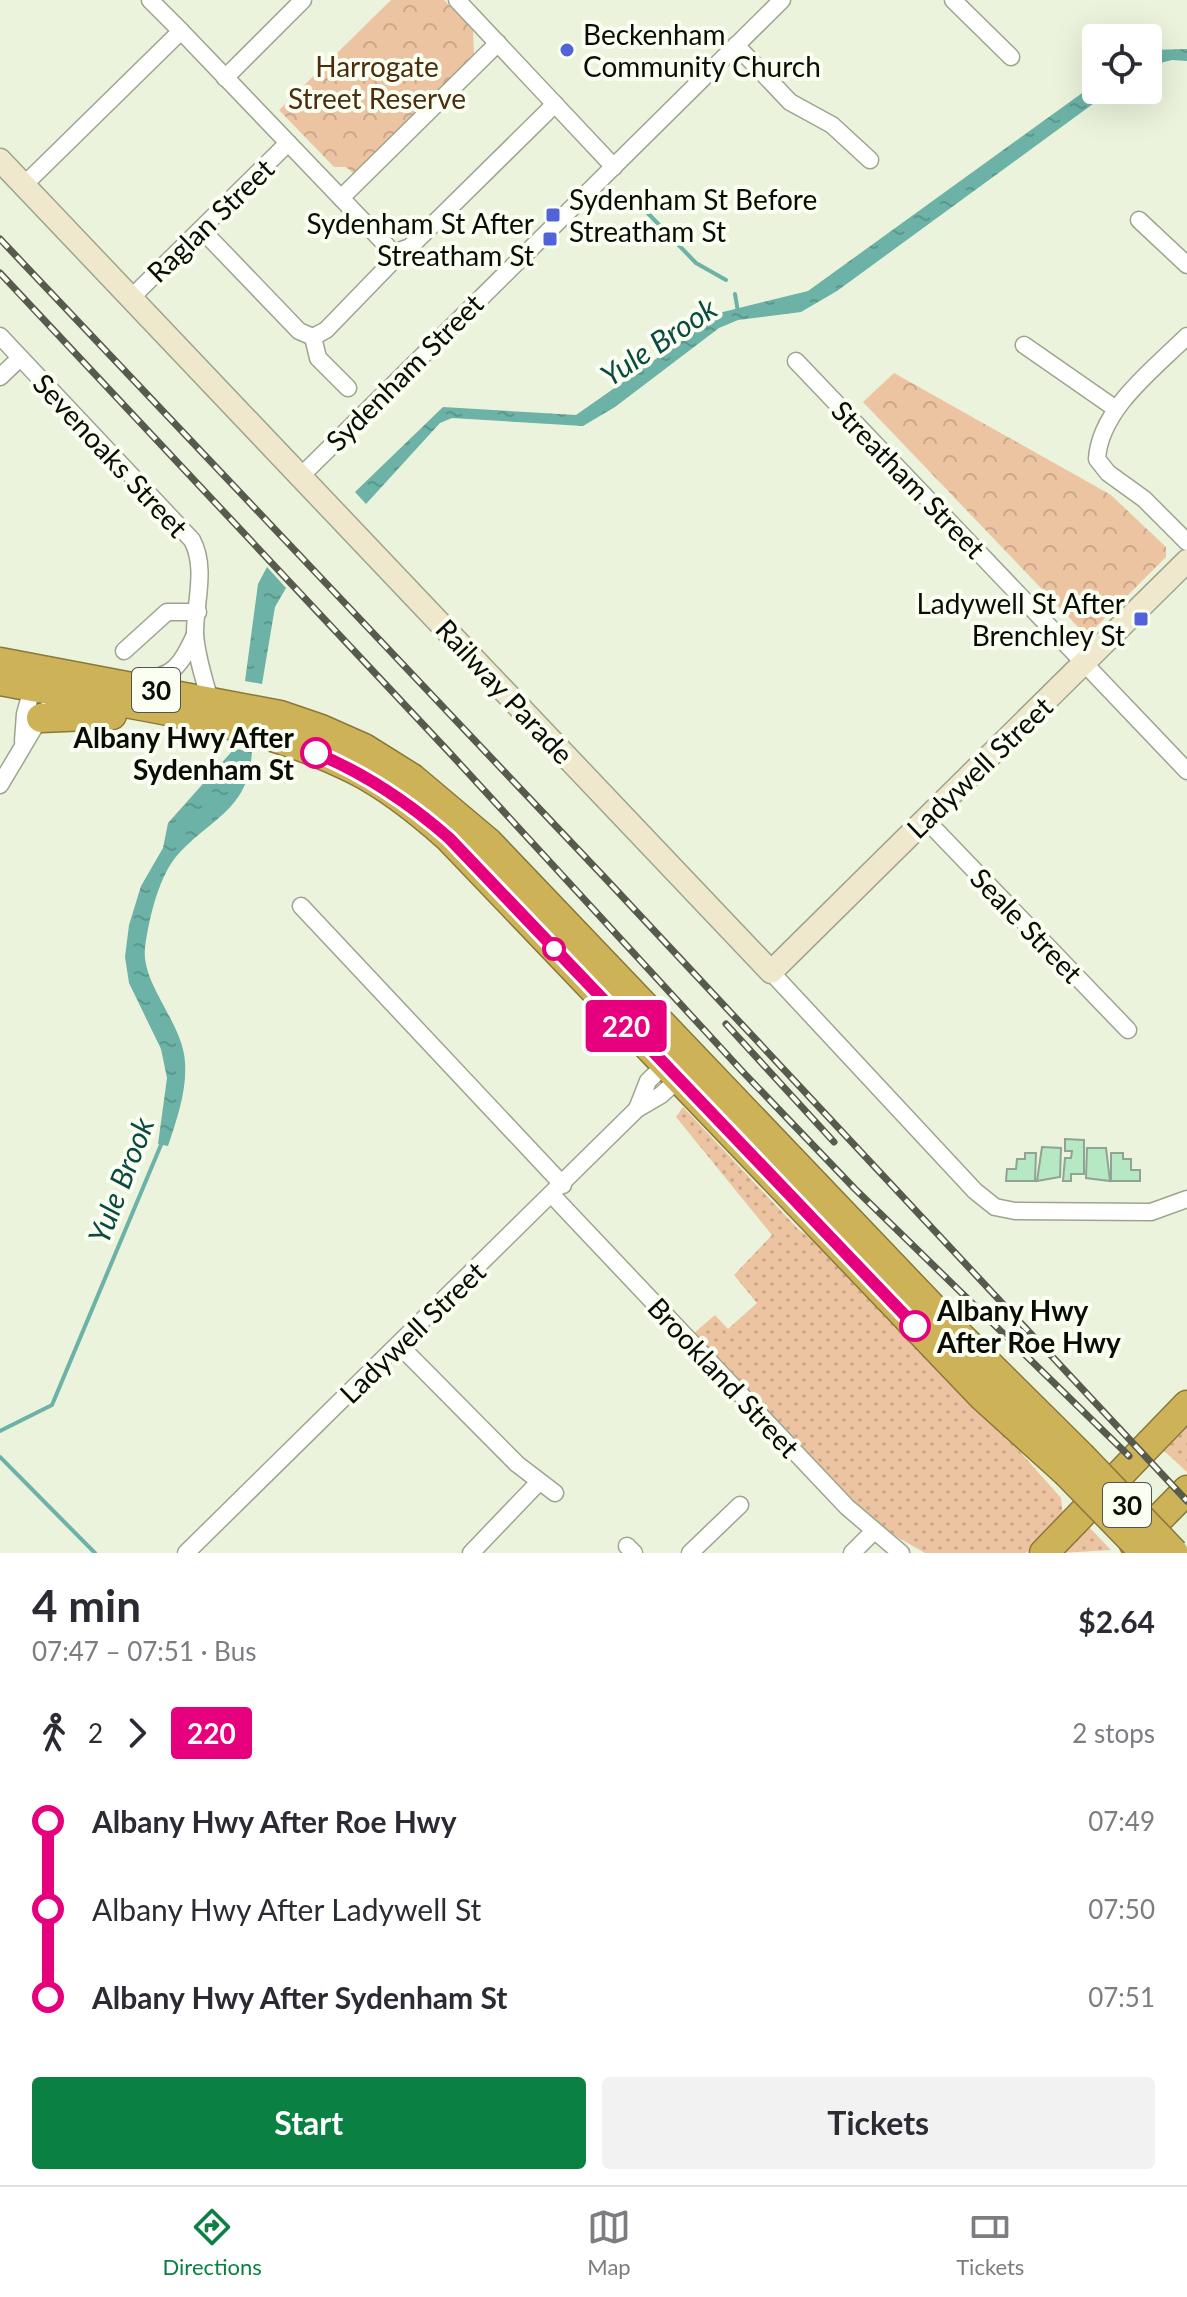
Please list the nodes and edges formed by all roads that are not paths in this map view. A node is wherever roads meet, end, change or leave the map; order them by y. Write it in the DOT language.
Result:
graph roads {
  1 [pos="150,0"];
  2 [pos="303,0"];
  3 [pos="782,0"];
  4 [pos="953,0"];
  5 [pos="460,1"];
  6 [pos="181,31"];
  7 [pos="498,43"];
  8 [pos="736,45"];
  9 [pos="1011,57"];
  10 [pos="225,78"];
  11 [pos="555,104"];
  12 [pos="288,143"];
  13 [pos="0,160"];
  14 [pos="870,160"];
  15 [pos="614,167"];
  16 [pos="24,185"];
  17 [pos="341,198"];
  18 [pos="1139,220"];
  19 [pos="201,229"];
  20 [pos="391,254"];
  21 [pos="1187,265"];
  22 [pos="131,298"];
  23 [pos="0,336"];
  24 [pos="1187,336"];
  25 [pos="313,337"];
  26 [pos="1024,345"];
  27 [pos="20,358"];
  28 [pos="796,361"];
  29 [pos="0,377"];
  30 [pos="348,388"];
  31 [pos="1116,409"];
  32 [pos="301,476"];
  33 [pos="1187,542"];
  34 [pos="1187,561"];
  35 [pos="198,612"];
  36 [pos="195,633"];
  37 [pos="124,651"];
  38 [pos="0,662"];
  39 [pos="1085,663"];
  40 [pos="51,678"];
  41 [pos="0,681"];
  42 [pos="207,710"];
  43 [pos="41,718"];
  44 [pos="23,743"];
  45 [pos="1187,771"];
  46 [pos="0,785"];
  47 [pos="925,819"];
  48 [pos="301,906"];
  49 [pos="771,972"];
  50 [pos="1128,1030"];
  51 [pos="680,1064"];
  52 [pos="558,1190"];
  53 [pos="1187,1199"];
  54 [pos="399,1345"];
  55 [pos="1187,1405"];
  56 [pos="1073,1464"];
  57 [pos="539,1482"];
  58 [pos="1187,1490"];
  59 [pos="555,1493"];
  60 [pos="740,1505"];
  61 [pos="873,1532"];
  62 [pos="186,1553"];
  63 [pos="471,1553"];
  64 [pos="690,1553"];
  65 [pos="852,1553"];
  66 [pos="901,1553"];
  67 [pos="1044,1553"];
  68 [pos="1126,1553"];
  69 [pos="1145,1553"];
  70 [pos="1174,1553"];
  1 -- 6 [label="street"];
  2 -- 10 [label="street"];
  3 -- 8 [label="street, Sydenham Street"];
  4 -- 9 [label="street"];
  5 -- 7 [label="street"];
  6 -- 10 [label="street"];
  6 -- 16 [label="street"];
  7 -- 11 [label="street"];
  7 -- 17 [label="street"];
  8 -- 14 [label="street"];
  8 -- 15 [label="street, Sydenham Street"];
  10 -- 12 [label="street"];
  11 -- 15 [label="street"];
  11 -- 20 [label="street"];
  12 -- 17 [label="street"];
  12 -- 19 [label="street, Raglan Street"];
  13 -- 16 [label="street, Railway Parade"];
  15 -- 32 [label="street, Sydenham Street"];
  16 -- 22 [label="street, Railway Parade"];
  17 -- 20 [label="street"];
  18 -- 21 [label="street"];
  19 -- 22 [label="street, Raglan Street"];
  19 -- 25 [label="street"];
  20 -- 25 [label="street"];
  22 -- 32 [label="street, Railway Parade"];
  23 -- 27 [label="street, Sevenoaks Street"];
  24 -- 31 [label="street"];
  25 -- 30 [label="street"];
  26 -- 31 [label="street"];
  27 -- 29 [label="street"];
  27 -- 35 [label="street, Sevenoaks Street"];
  28 -- 39 [label="street, Streatham Street"];
  31 -- 33 [label="street"];
  32 -- 49 [label="street, Railway Parade"];
  34 -- 39 [label="street, Ladywell Street"];
  35 -- 36 [label="street, Sevenoaks Street"];
  35 -- 37 [label="street"];
  36 -- 40 [label="street, Sevenoaks Street"];
  36 -- 42 [label="street, Sevenoaks Street"];
  38 -- 40 [label="highway, 30"];
  39 -- 45 [label="street, Streatham Street"];
  39 -- 47 [label="street, Ladywell Street"];
  40 -- 41 [label="highway, 30"];
  40 -- 42 [label="highway, 30"];
  40 -- 43 [label="street"];
  40 -- 44 [label="street"];
  42 -- 43 [label="highway"];
  42 -- 51 [label="highway, 30"];
  43 -- 44 [label="street"];
  44 -- 46 [label="street"];
  47 -- 49 [label="street, Ladywell Street"];
  47 -- 50 [label="street, Seale Street"];
  48 -- 52 [label="street, Brookland Street"];
  49 -- 53 [label="street, Railway Parade"];
  51 -- 52 [label="street, Ladywell Street"];
  51 -- 56 [label="highway, 30"];
  52 -- 54 [label="street, Ladywell Street"];
  52 -- 61 [label="street, Brookland Street"];
  54 -- 57 [label="street"];
  54 -- 62 [label="street, Ladywell Street"];
  55 -- 67 [label="highway"];
  56 -- 69 [label="highway, 30, bridge"];
  56 -- 70 [label="highway, 30, bridge"];
  57 -- 59 [label="street"];
  57 -- 63 [label="street"];
  58 -- 68 [label="highway"];
  60 -- 64 [label="street"];
  61 -- 65 [label="street"];
  61 -- 66 [label="street, Brookland Street"];
}
